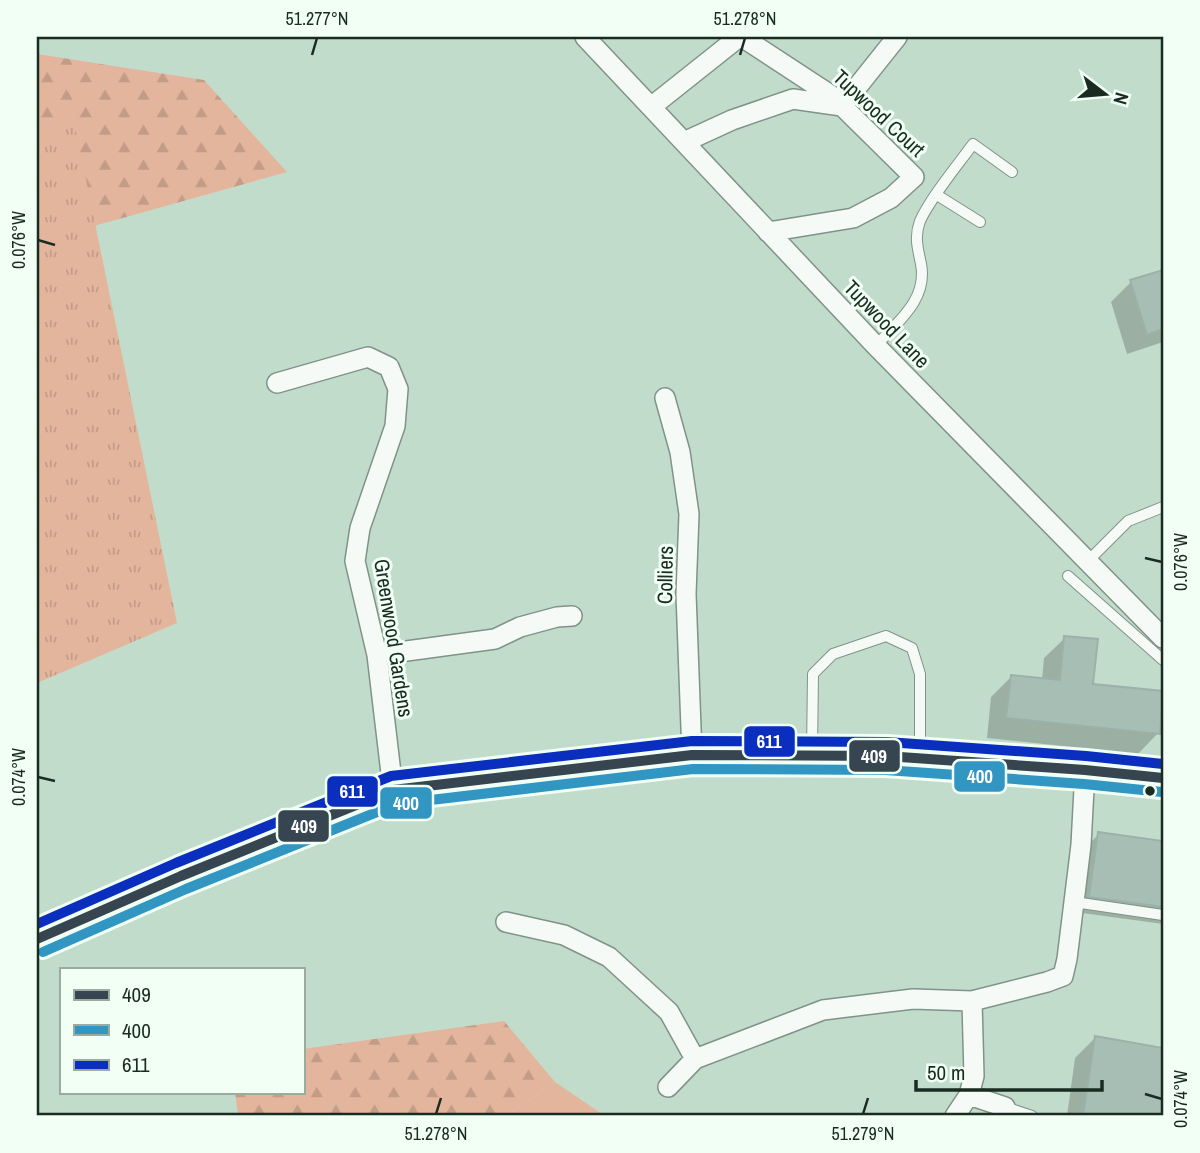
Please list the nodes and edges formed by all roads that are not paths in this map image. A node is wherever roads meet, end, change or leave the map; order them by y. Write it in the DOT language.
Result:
graph roads {
  1 [pos="585,37"];
  2 [pos="741,37"];
  3 [pos="897,37"];
  4 [pos="842,106"];
  5 [pos="651,107"];
  6 [pos="684,142"];
  7 [pos="1012,172"];
  8 [pos="937,195"];
  9 [pos="979,222"];
  10 [pos="768,232"];
  11 [pos="876,346"];
  12 [pos="277,383"];
  13 [pos="665,398"];
  14 [pos="1163,507"];
  15 [pos="1088,561"];
  16 [pos="1068,576"];
  17 [pos="572,616"];
  18 [pos="1163,638"];
  19 [pos="377,655"];
  20 [pos="1163,660"];
  21 [pos="692,755"];
  22 [pos="813,756"];
  23 [pos="919,758"];
  24 [pos="1085,770"];
  25 [pos="1163,779"];
  26 [pos="393,790"];
  27 [pos="1074,902"];
  28 [pos="1163,915"];
  29 [pos="506,922"];
  30 [pos="37,939"];
  31 [pos="972,1001"];
  32 [pos="695,1059"];
  33 [pos="667,1087"];
  34 [pos="969,1095"];
  35 [pos="1005,1107"];
  36 [pos="955,1116"];
  37 [pos="1032,1116"];
  1 -- 5 [label="street, Tupwood Lane"];
  2 -- 4 [label="street, Tupwood Court"];
  2 -- 5 [label="street, Tupwood Court"];
  3 -- 4 [label="street"];
  4 -- 6 [label="street"];
  4 -- 10 [label="street, Tupwood Court"];
  5 -- 6 [label="street, Tupwood Lane"];
  6 -- 10 [label="street, Tupwood Lane"];
  7 -- 8 [label="lane"];
  8 -- 9 [label="lane"];
  8 -- 11 [label="lane"];
  10 -- 11 [label="street, Tupwood Lane"];
  11 -- 15 [label="street, Tupwood Lane"];
  12 -- 19 [label="street, Greenwood Gardens"];
  13 -- 21 [label="street, Colliers"];
  14 -- 15 [label="lane"];
  15 -- 18 [label="street, Tupwood Lane"];
  16 -- 20 [label="lane"];
  17 -- 19 [label="street"];
  19 -- 26 [label="street, Greenwood Gardens"];
  21 -- 22 [label="main road"];
  21 -- 26 [label="main road"];
  22 -- 23 [label="main road"];
  22 -- 23 [label="lane"];
  23 -- 24 [label="main road"];
  24 -- 25 [label="main road"];
  24 -- 27 [label="street"];
  26 -- 30 [label="main road"];
  27 -- 28 [label="lane"];
  27 -- 31 [label="street"];
  29 -- 32 [label="street"];
  31 -- 32 [label="street"];
  31 -- 34 [label="street"];
  32 -- 33 [label="street"];
  34 -- 35 [label="street"];
  34 -- 36 [label="street"];
  35 -- 37 [label="lane"];
}
